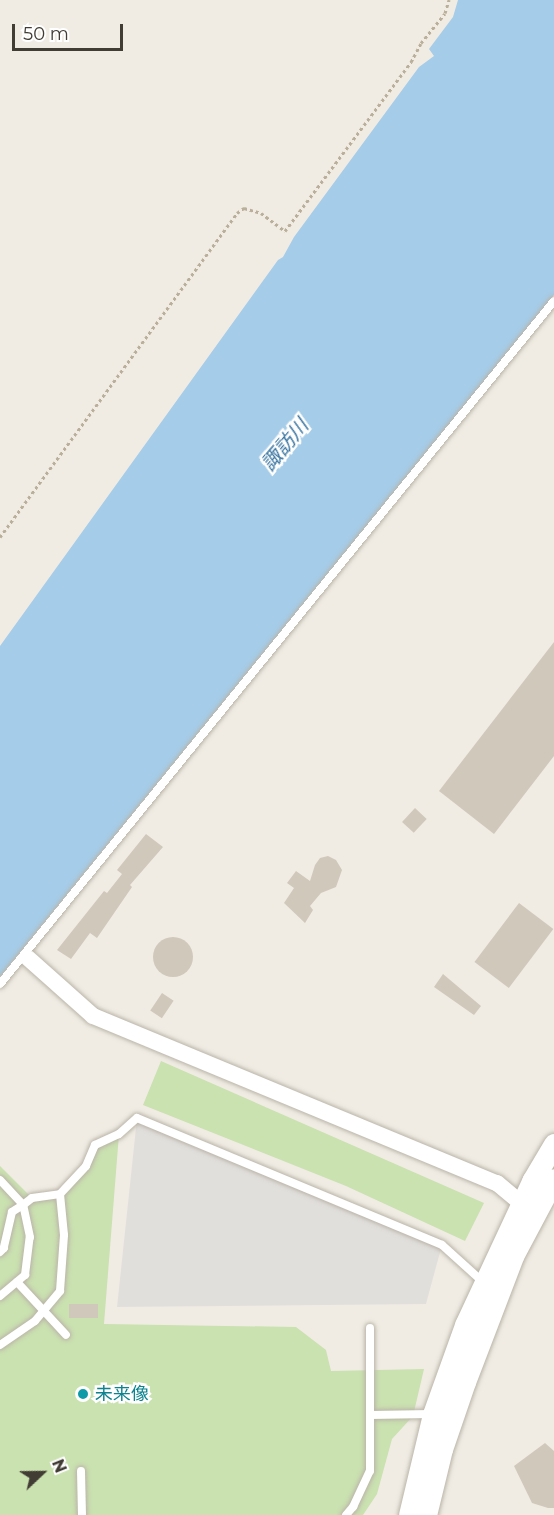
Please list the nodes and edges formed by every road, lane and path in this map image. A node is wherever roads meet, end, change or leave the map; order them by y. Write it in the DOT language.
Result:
graph roads {
  1 [pos="449,0"];
  2 [pos="554,301"];
  3 [pos="0,537"];
  4 [pos="28,958"];
  5 [pos="0,984"];
  6 [pos="554,1144"];
  7 [pos="554,1179"];
  8 [pos="0,1180"];
  9 [pos="60,1194"];
  10 [pos="521,1203"];
  11 [pos="23,1205"];
  12 [pos="0,1252"];
  13 [pos="17,1282"];
  14 [pos="483,1282"];
  15 [pos="0,1296"];
  16 [pos="45,1310"];
  17 [pos="370,1328"];
  18 [pos="66,1335"];
  19 [pos="0,1345"];
  20 [pos="433,1414"];
  21 [pos="370,1415"];
  22 [pos="81,1471"];
  23 [pos="82,1515"];
  24 [pos="346,1515"];
  25 [pos="409,1515"];
  26 [pos="426,1515"];
  1 -- 3 [label="path"];
  2 -- 5 [label="lane"];
  4 -- 10 [label="street"];
  6 -- 10 [label="street"];
  7 -- 26 [label="street"];
  8 -- 11 [label="lane"];
  9 -- 11 [label="lane"];
  9 -- 14 [label="lane"];
  9 -- 16 [label="lane"];
  10 -- 14 [label="street"];
  11 -- 12 [label="lane"];
  11 -- 13 [label="lane"];
  13 -- 15 [label="lane"];
  13 -- 16 [label="lane"];
  14 -- 20 [label="street"];
  16 -- 18 [label="lane"];
  16 -- 19 [label="lane"];
  17 -- 21 [label="lane"];
  20 -- 21 [label="lane"];
  20 -- 25 [label="street"];
  21 -- 24 [label="lane"];
  22 -- 23 [label="lane"];
}
